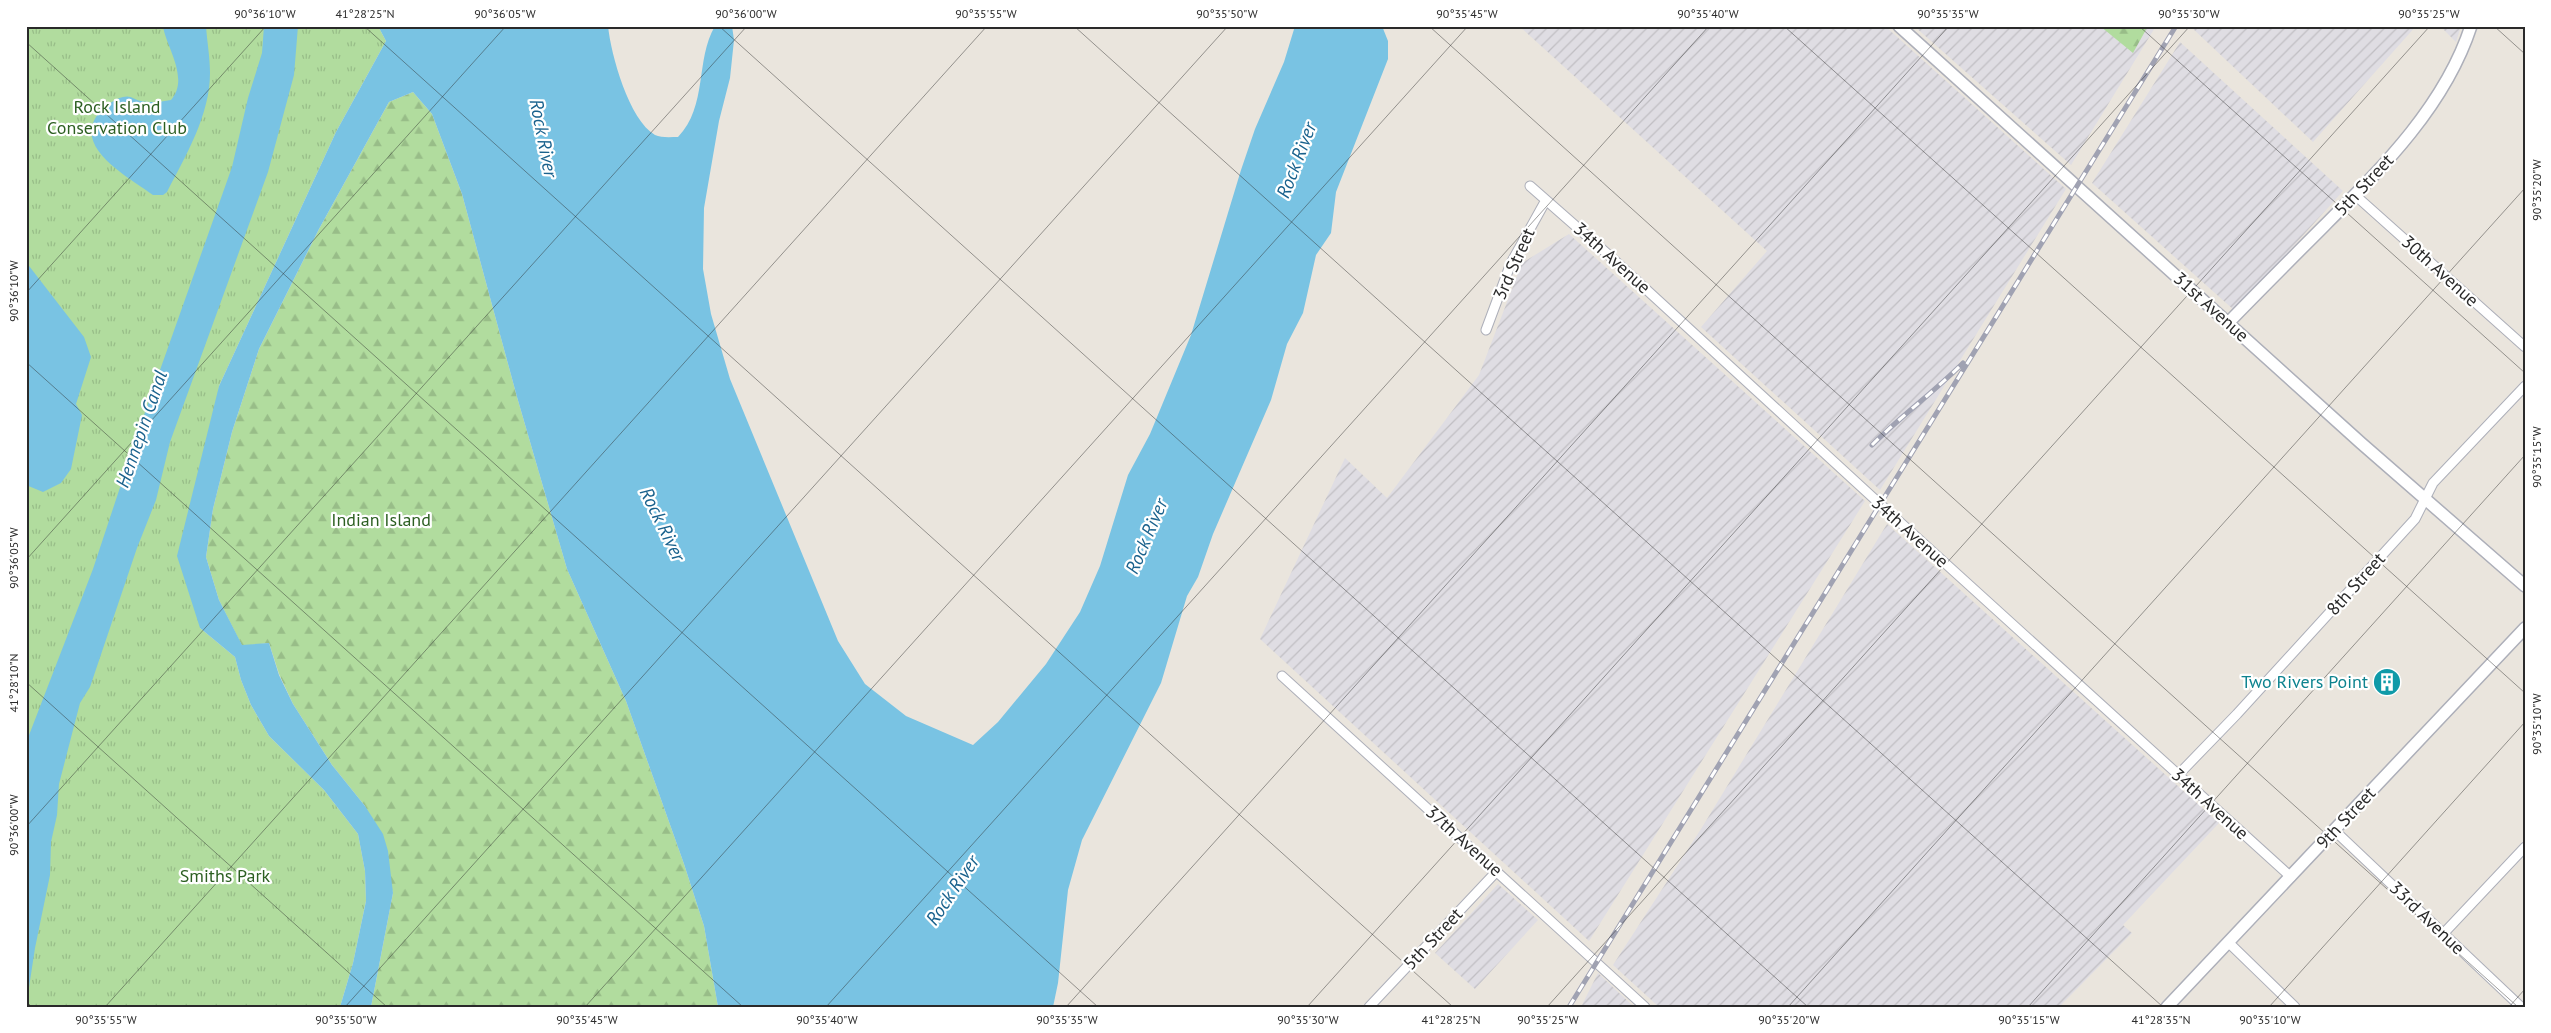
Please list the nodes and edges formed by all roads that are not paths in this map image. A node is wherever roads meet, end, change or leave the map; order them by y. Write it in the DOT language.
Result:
graph roads {
  1 [pos="1899,26"];
  2 [pos="2471,26"];
  3 [pos="1530,186"];
  4 [pos="2355,195"];
  5 [pos="1546,200"];
  6 [pos="2228,323"];
  7 [pos="1486,330"];
  8 [pos="2525,348"];
  9 [pos="2525,386"];
  10 [pos="2426,498"];
  11 [pos="2525,586"];
  12 [pos="2525,628"];
  13 [pos="1282,676"];
  14 [pos="2178,775"];
  15 [pos="2334,830"];
  16 [pos="2525,847"];
  17 [pos="1497,872"];
  18 [pos="2291,876"];
  19 [pos="2443,934"];
  20 [pos="2228,942"];
  21 [pos="1369,1007"];
  22 [pos="1645,1007"];
  23 [pos="2167,1007"];
  24 [pos="2295,1007"];
  25 [pos="2521,1007"];
  1 -- 6 [label="street, 31st Avenue"];
  2 -- 4 [label="street, 5th Street"];
  3 -- 5 [label="street, 34th Avenue"];
  4 -- 6 [label="street, 5th Street"];
  4 -- 8 [label="street, 30th Avenue"];
  5 -- 7 [label="street, 3rd Street"];
  5 -- 14 [label="street, 34th Avenue"];
  6 -- 10 [label="street, 31st Avenue"];
  9 -- 10 [label="street, 8th Street"];
  10 -- 11 [label="street, 31st Avenue"];
  10 -- 14 [label="street, 8th Street"];
  12 -- 15 [label="street, 9th Street"];
  13 -- 17 [label="street, 37th Avenue"];
  14 -- 18 [label="street, 34th Avenue"];
  15 -- 18 [label="street, 9th Street"];
  15 -- 19 [label="street, 33rd Avenue"];
  16 -- 19 [label="street"];
  17 -- 21 [label="street, 5th Street"];
  17 -- 22 [label="street, 37th Avenue"];
  18 -- 20 [label="street, 9th Street"];
  19 -- 25 [label="street, 33rd Avenue"];
  20 -- 23 [label="street, 9th Street"];
  20 -- 24 [label="street"];
}
